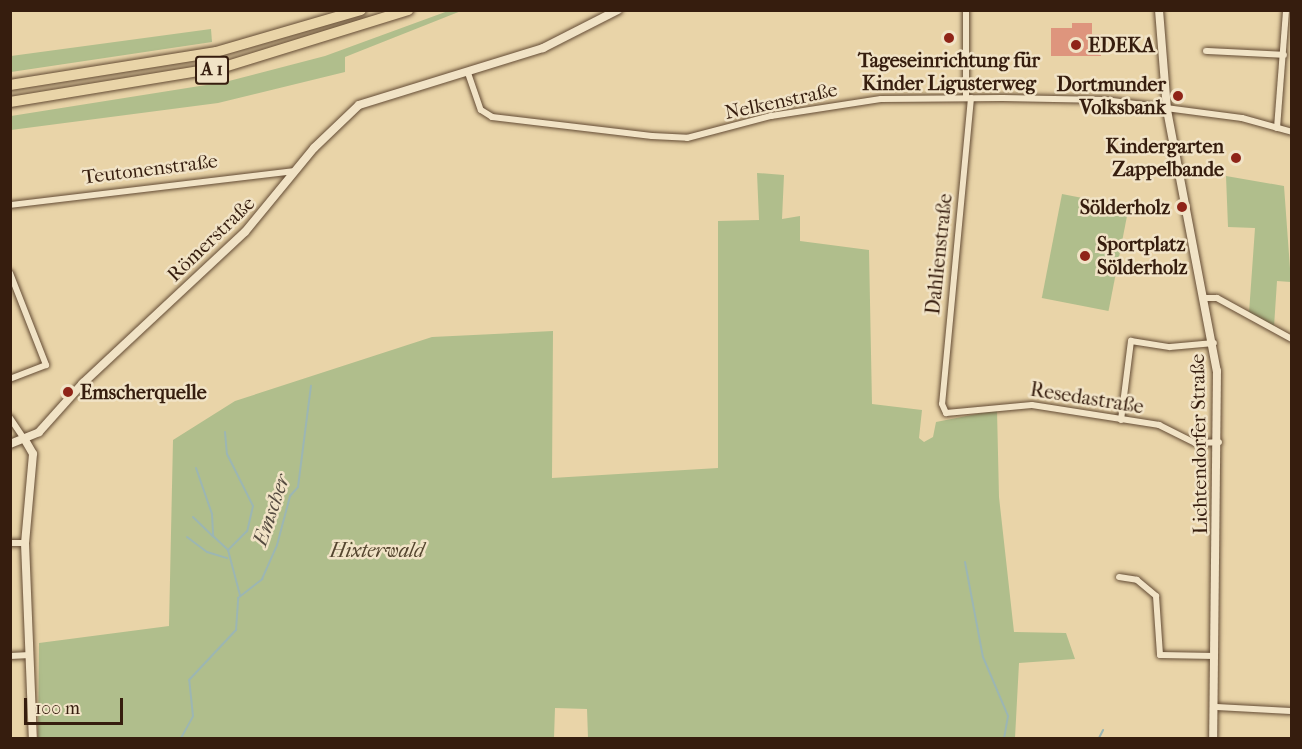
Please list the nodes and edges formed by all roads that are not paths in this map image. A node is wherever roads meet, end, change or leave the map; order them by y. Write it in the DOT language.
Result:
graph roads {
  1 [pos="361,10"];
  2 [pos="408,10"];
  3 [pos="966,10"];
  4 [pos="1159,10"];
  5 [pos="1286,10"];
  6 [pos="615,11"];
  7 [pos="1206,51"];
  8 [pos="1284,55"];
  9 [pos="468,73"];
  10 [pos="10,85"];
  11 [pos="968,98"];
  12 [pos="10,102"];
  13 [pos="1167,110"];
  14 [pos="1277,128"];
  15 [pos="1292,132"];
  16 [pos="294,171"];
  17 [pos="10,205"];
  18 [pos="10,273"];
  19 [pos="1204,298"];
  20 [pos="1292,339"];
  21 [pos="1214,343"];
  22 [pos="10,379"];
  23 [pos="946,413"];
  24 [pos="10,418"];
  25 [pos="1121,420"];
  26 [pos="25,440"];
  27 [pos="1219,441"];
  28 [pos="10,444"];
  29 [pos="10,543"];
  30 [pos="25,543"];
  31 [pos="1119,578"];
  32 [pos="30,655"];
  33 [pos="10,656"];
  34 [pos="1216,656"];
  35 [pos="1292,704"];
  36 [pos="1215,706"];
  37 [pos="1291,711"];
  38 [pos="33,738"];
  39 [pos="1213,738"];
  1 -- 10 [label="highway, A 1"];
  2 -- 12 [label="highway, A 1"];
  3 -- 11 [label="street, Dahlienstraße"];
  4 -- 13 [label="street, Lichtendorfer Straße"];
  5 -- 8 [label="street"];
  6 -- 9 [label="street, Römerstraße"];
  7 -- 8 [label="street"];
  8 -- 14 [label="street"];
  9 -- 11 [label="street, Nelkenstraße"];
  9 -- 16 [label="street, Römerstraße"];
  11 -- 13 [label="street, Nelkenstraße"];
  11 -- 23 [label="street, Dahlienstraße"];
  13 -- 14 [label="street, Nelkenstraße"];
  13 -- 19 [label="street, Lichtendorfer Straße"];
  14 -- 15 [label="street, Nelkenstraße"];
  16 -- 17 [label="street, Teutonenstraße"];
  16 -- 26 [label="street, Römerstraße"];
  18 -- 22 [label="street"];
  19 -- 20 [label="street"];
  19 -- 21 [label="street, Lichtendorfer Straße"];
  21 -- 25 [label="street"];
  21 -- 27 [label="street, Lichtendorfer Straße"];
  23 -- 25 [label="street, Resedastraße"];
  24 -- 26 [label="street"];
  25 -- 27 [label="street, Resedastraße"];
  26 -- 28 [label="street, Römerstraße"];
  26 -- 30 [label="street"];
  27 -- 34 [label="street, Lichtendorfer Straße"];
  29 -- 30 [label="street"];
  30 -- 32 [label="street"];
  31 -- 34 [label="street"];
  32 -- 33 [label="street"];
  32 -- 38 [label="street"];
  34 -- 36 [label="street, Lichtendorfer Straße"];
  35 -- 37 [label="street"];
  36 -- 37 [label="street"];
  36 -- 39 [label="street, Lichtendorfer Straße"];
}
